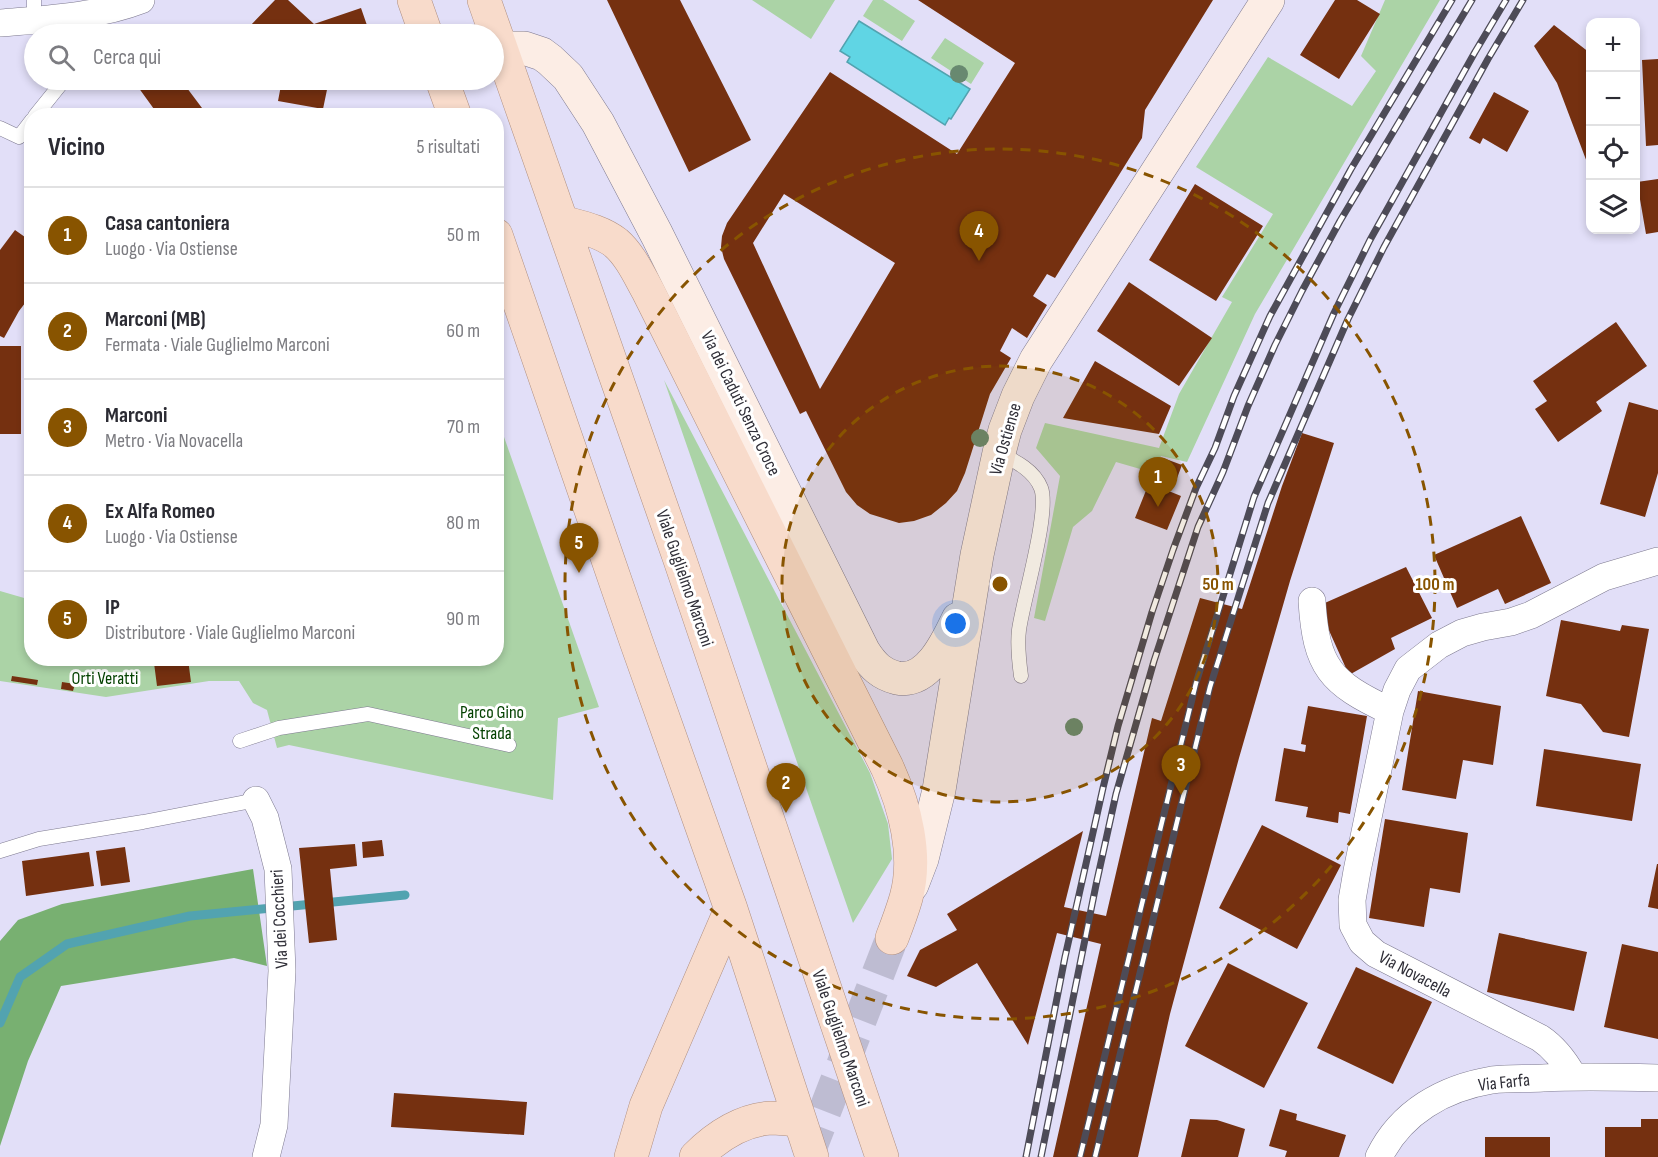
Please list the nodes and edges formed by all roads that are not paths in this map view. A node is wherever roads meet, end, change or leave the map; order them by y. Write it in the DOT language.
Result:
graph roads {
  1 [pos="141,0"];
  2 [pos="414,0"];
  3 [pos="484,0"];
  4 [pos="1268,0"];
  5 [pos="34,10"];
  6 [pos="0,23"];
  7 [pos="97,23"];
  8 [pos="422,24"];
  9 [pos="490,24"];
  10 [pos="504,49"];
  11 [pos="504,68"];
  12 [pos="56,90"];
  13 [pos="445,90"];
  14 [pos="41,108"];
  15 [pos="451,108"];
  16 [pos="0,128"];
  17 [pos="24,130"];
  18 [pos="562,222"];
  19 [pos="504,258"];
  20 [pos="999,453"];
  21 [pos="1658,561"];
  22 [pos="971,588"];
  23 [pos="1312,601"];
  24 [pos="1021,676"];
  25 [pos="1390,711"];
  26 [pos="240,741"];
  27 [pos="509,745"];
  28 [pos="256,800"];
  29 [pos="1,853"];
  30 [pos="906,898"];
  31 [pos="731,909"];
  32 [pos="892,938"];
  33 [pos="1573,1076"];
  34 [pos="1658,1078"];
  35 [pos="800,1120"];
  36 [pos="266,1157"];
  37 [pos="631,1157"];
  38 [pos="696,1157"];
  39 [pos="812,1157"];
  40 [pos="882,1157"];
  41 [pos="1379,1157"];
  1 -- 7 [label="street"];
  2 -- 8 [label="main road"];
  3 -- 9 [label="main road, Viale Guglielmo Marconi"];
  4 -- 20 [label="main road, Via Ostiense"];
  5 -- 6 [label="street"];
  5 -- 7 [label="street"];
  10 -- 22 [label="main road, Via dei Caduti Senza Croce"];
  11 -- 18 [label="main road, Viale Guglielmo Marconi"];
  12 -- 14 [label="lane"];
  13 -- 15 [label="main road"];
  16 -- 17 [label="lane"];
  18 -- 30 [label="main road, Via dei Caduti Senza Croce"];
  18 -- 40 [label="main road, Viale Guglielmo Marconi"];
  19 -- 31 [label="main road"];
  20 -- 22 [label="main road, Via Ostiense"];
  20 -- 24 [label="lane"];
  21 -- 25 [label="street, Via Novacella"];
  22 -- 30 [label="main road, Via Ostiense"];
  23 -- 25 [label="street"];
  25 -- 33 [label="street, Via Novacella"];
  26 -- 27 [label="lane"];
  28 -- 29 [label="lane, Via dei Cocchieri"];
  28 -- 36 [label="street, Via dei Cocchieri"];
  30 -- 32 [label="main road, Via Ostiense"];
  31 -- 35 [label="main road"];
  31 -- 37 [label="main road"];
  33 -- 34 [label="street, Via Farfa"];
  33 -- 41 [label="street, Via Farfa"];
  35 -- 38 [label="main road"];
  35 -- 39 [label="main road"];
}
